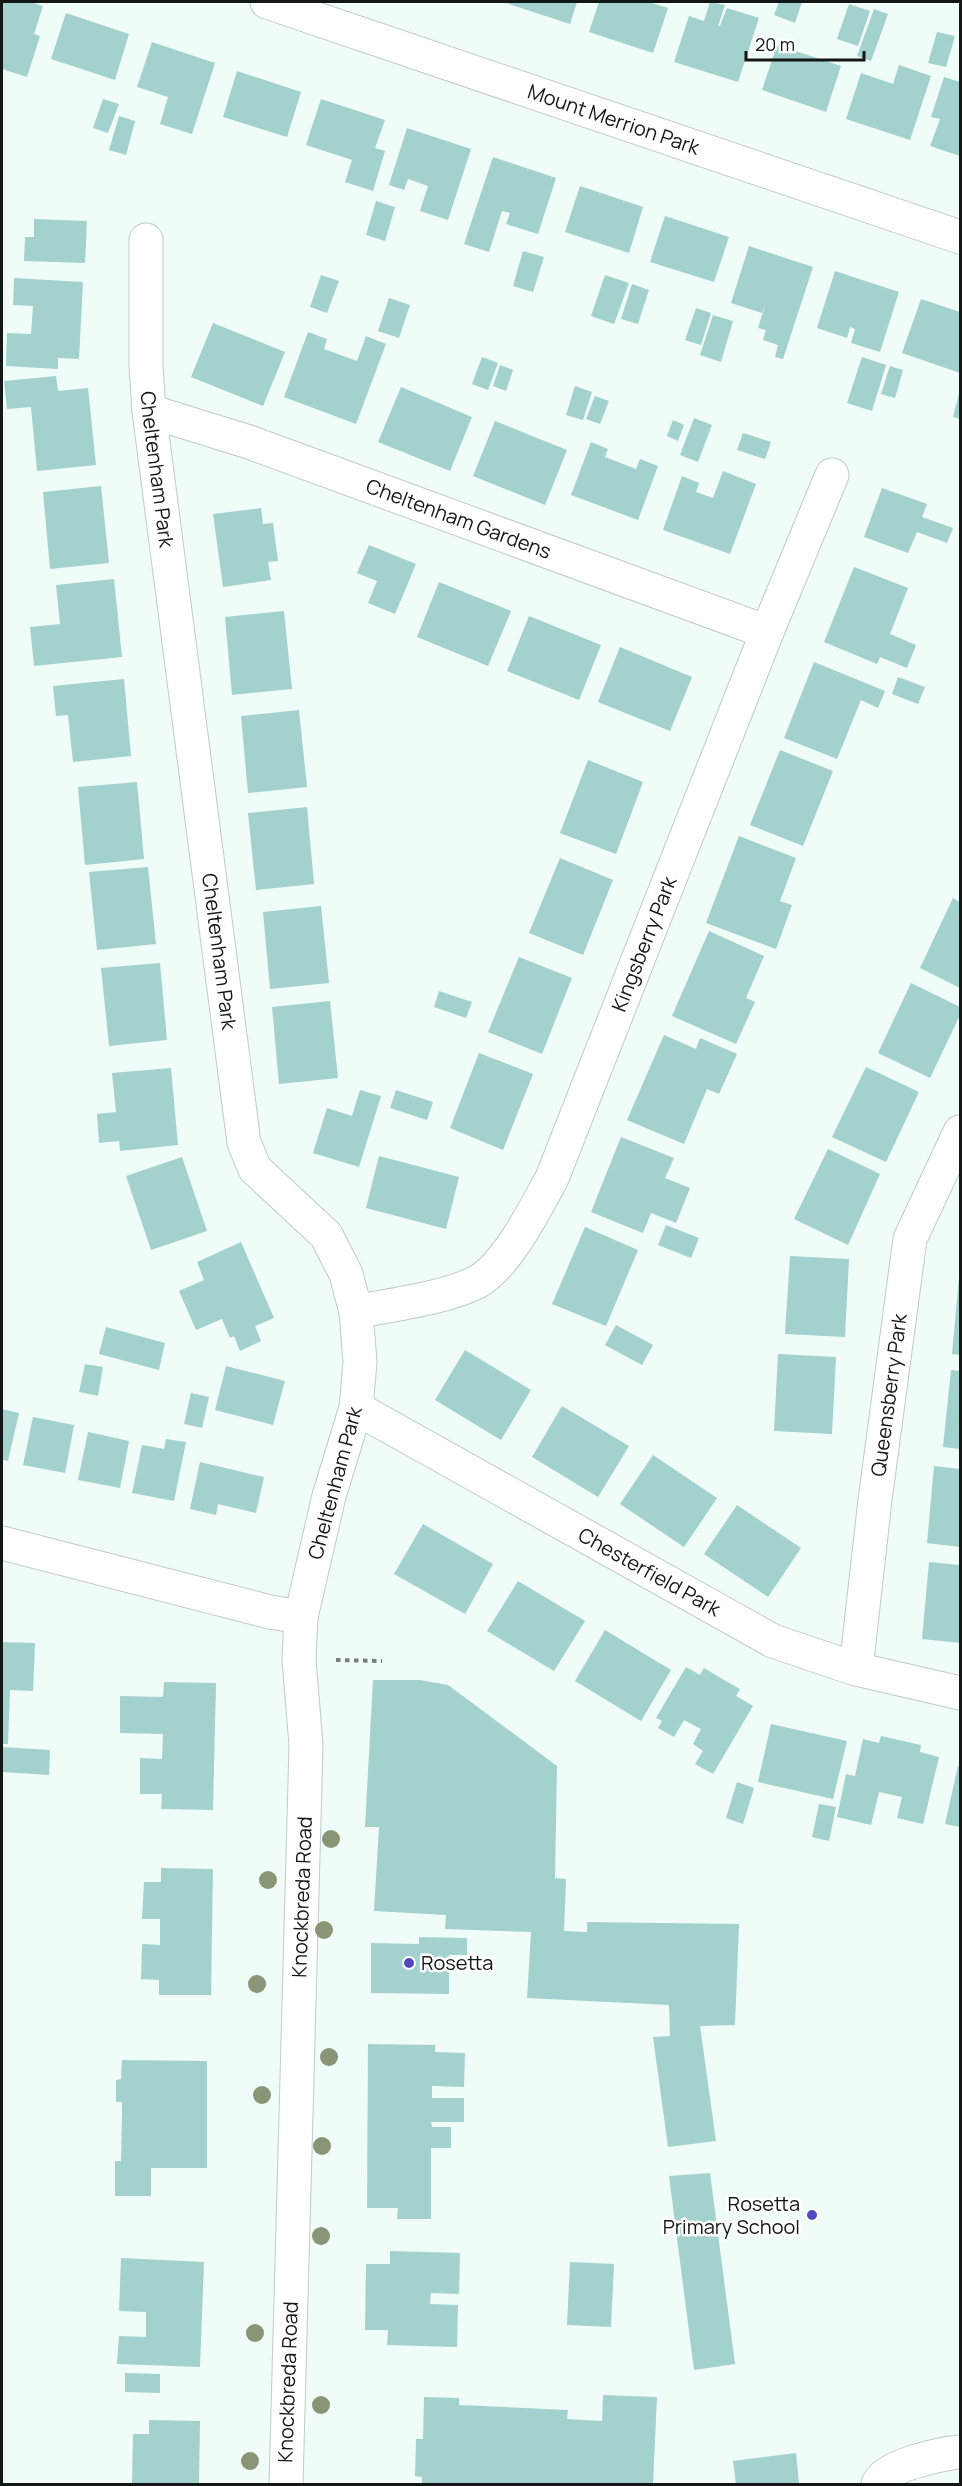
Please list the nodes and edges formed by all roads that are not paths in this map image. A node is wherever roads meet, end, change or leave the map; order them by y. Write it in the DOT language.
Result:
graph roads {
  1 [pos="267,2"];
  2 [pos="960,237"];
  3 [pos="146,240"];
  4 [pos="149,411"];
  5 [pos="832,475"];
  6 [pos="767,632"];
  7 [pos="960,1132"];
  8 [pos="356,1312"];
  9 [pos="356,1408"];
  10 [pos="2,1544"];
  11 [pos="301,1617"];
  12 [pos="856,1669"];
  13 [pos="960,1693"];
  14 [pos="960,2452"];
  15 [pos="286,2484"];
  16 [pos="878,2484"];
  1 -- 2 [label="street, Mount Merrion Park"];
  3 -- 4 [label="street, Cheltenham Park"];
  4 -- 6 [label="street, Cheltenham Gardens"];
  4 -- 8 [label="street, Cheltenham Park"];
  5 -- 6 [label="street, Kingsberry Park"];
  6 -- 8 [label="street, Kingsberry Park"];
  7 -- 12 [label="street, Queensberry Park"];
  8 -- 9 [label="street, Cheltenham Park"];
  9 -- 11 [label="street, Cheltenham Park"];
  9 -- 12 [label="street, Chesterfield Park"];
  10 -- 11 [label="street"];
  11 -- 15 [label="street, Knockbreda Road"];
  12 -- 13 [label="street, Chesterfield Park"];
  14 -- 16 [label="street"];
}
